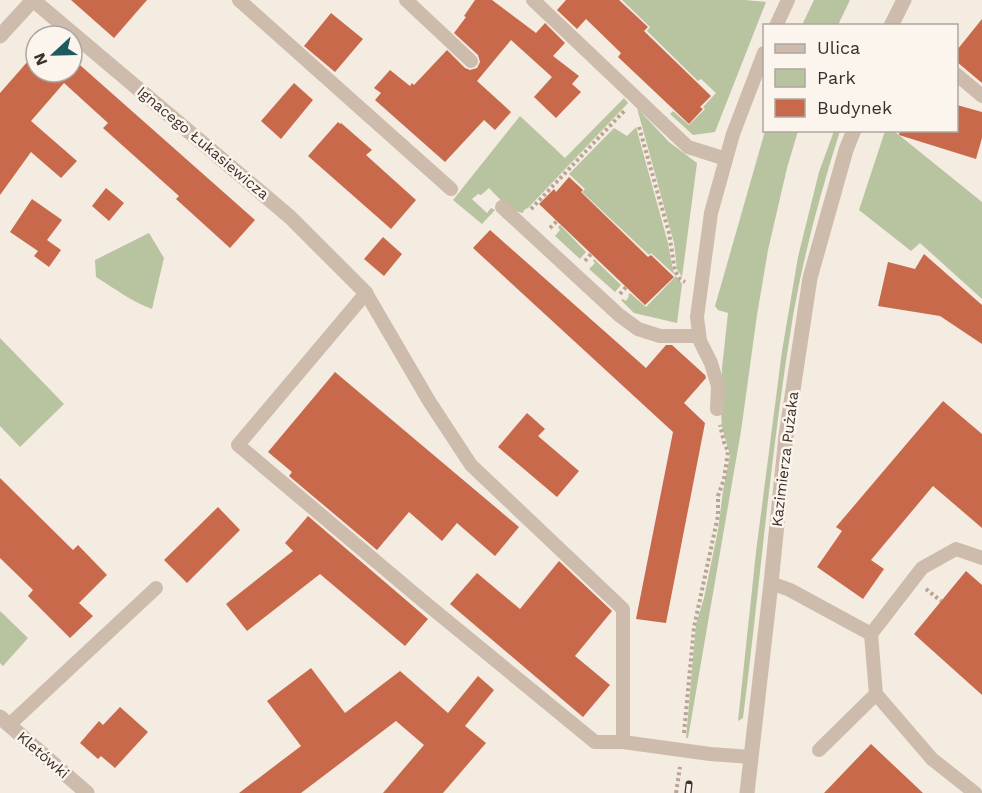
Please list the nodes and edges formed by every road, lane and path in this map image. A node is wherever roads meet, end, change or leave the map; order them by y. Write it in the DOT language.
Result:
graph roads {
  1 [pos="33,0"];
  2 [pos="239,0"];
  3 [pos="406,0"];
  4 [pos="533,0"];
  5 [pos="788,0"];
  6 [pos="904,0"];
  7 [pos="895,23"];
  8 [pos="777,24"];
  9 [pos="0,36"];
  10 [pos="763,58"];
  11 [pos="471,61"];
  12 [pos="958,75"];
  13 [pos="982,96"];
  14 [pos="631,104"];
  15 [pos="636,117"];
  16 [pos="853,132"];
  17 [pos="726,159"];
  18 [pos="451,189"];
  19 [pos="502,207"];
  20 [pos="529,218"];
  21 [pos="686,283"];
  22 [pos="366,293"];
  23 [pos="699,336"];
  24 [pos="717,409"];
  25 [pos="982,558"];
  26 [pos="771,583"];
  27 [pos="156,588"];
  28 [pos="918,597"];
  29 [pos="941,601"];
  30 [pos="871,634"];
  31 [pos="876,694"];
  32 [pos="4,721"];
  33 [pos="623,742"];
  34 [pos="682,750"];
  35 [pos="819,750"];
  36 [pos="751,757"];
  37 [pos="87,793"];
  38 [pos="676,793"];
  39 [pos="747,793"];
  40 [pos="975,793"];
  1 -- 9 [label="street, Ignacego Łukasiewicza"];
  1 -- 22 [label="street, Ignacego Łukasiewicza"];
  2 -- 18 [label="lane"];
  3 -- 11 [label="lane"];
  4 -- 17 [label="lane"];
  5 -- 8 [label="lane"];
  6 -- 7 [label="street"];
  10 -- 17 [label="lane"];
  12 -- 13 [label="lane"];
  14 -- 20 [label="path"];
  15 -- 21 [label="path"];
  16 -- 26 [label="street, Kazimierza Pużaka"];
  17 -- 23 [label="lane"];
  19 -- 23 [label="lane"];
  22 -- 33 [label="lane"];
  22 -- 33 [label="lane"];
  23 -- 24 [label="lane"];
  24 -- 34 [label="path"];
  25 -- 30 [label="lane"];
  26 -- 30 [label="lane"];
  26 -- 36 [label="street, Kazimierza Pużaka"];
  27 -- 32 [label="lane"];
  28 -- 29 [label="path"];
  30 -- 31 [label="lane"];
  31 -- 35 [label="lane"];
  31 -- 40 [label="lane"];
  32 -- 37 [label="street, Kletówki"];
  33 -- 34 [label="lane"];
  34 -- 36 [label="lane"];
  34 -- 38 [label="path"];
  36 -- 39 [label="street, Kazimierza Pużaka"];
}
